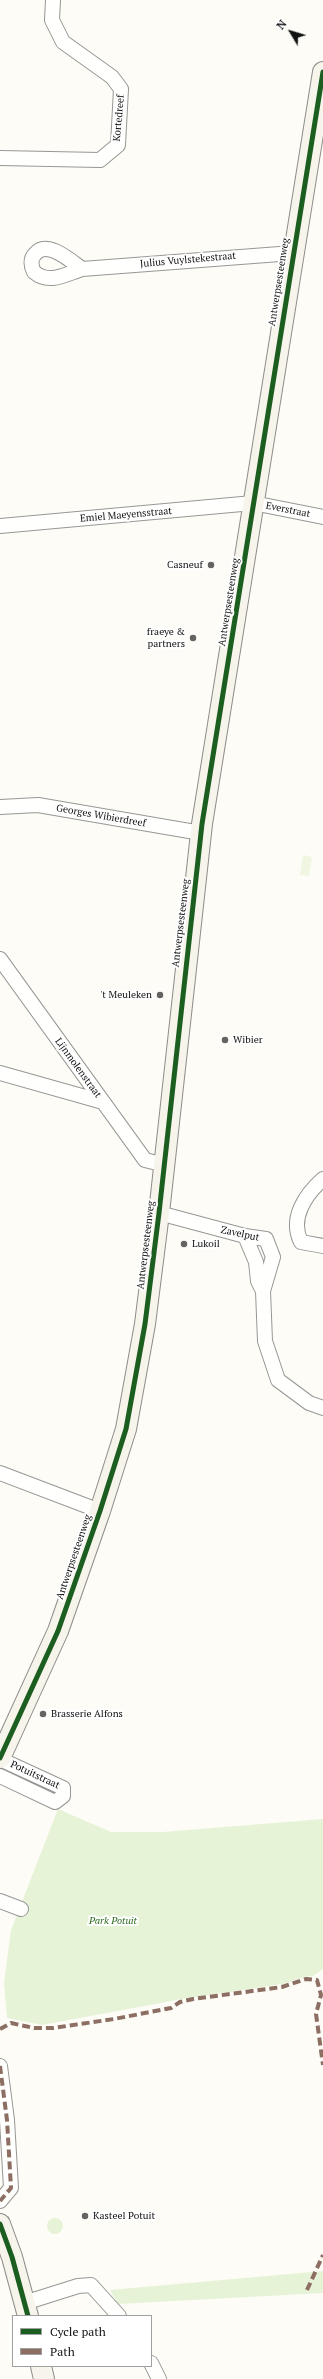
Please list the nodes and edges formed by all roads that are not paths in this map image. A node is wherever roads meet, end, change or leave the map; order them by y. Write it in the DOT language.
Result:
graph roads {
  1 [pos="53,0"];
  2 [pos="323,72"];
  3 [pos="0,158"];
  4 [pos="293,253"];
  5 [pos="82,269"];
  6 [pos="253,503"];
  7 [pos="323,517"];
  8 [pos="0,526"];
  9 [pos="0,807"];
  10 [pos="201,833"];
  11 [pos="0,959"];
  12 [pos="0,1073"];
  13 [pos="103,1102"];
  14 [pos="164,1165"];
  15 [pos="323,1179"];
  16 [pos="160,1213"];
  17 [pos="245,1236"];
  18 [pos="323,1246"];
  19 [pos="263,1291"];
  20 [pos="323,1408"];
  21 [pos="0,1473"];
  22 [pos="100,1511"];
  23 [pos="0,1758"];
  24 [pos="0,1776"];
  25 [pos="0,1901"];
  26 [pos="21,1909"];
  27 [pos="0,2066"];
  28 [pos="0,2201"];
  29 [pos="0,2224"];
  30 [pos="5,2254"];
  31 [pos="26,2309"];
  32 [pos="118,2315"];
  33 [pos="152,2365"];
  34 [pos="41,2367"];
  35 [pos="44,2379"];
  36 [pos="160,2379"];
  1 -- 3 [label="street, Kortedreef"];
  2 -- 4 [label="main road, Antwerpsesteenweg"];
  4 -- 5 [label="street, Julius Vuylstekestraat"];
  4 -- 6 [label="main road, Antwerpsesteenweg"];
  6 -- 7 [label="street, Everstraat"];
  6 -- 8 [label="street, Emiel Maeyensstraat"];
  6 -- 10 [label="main road, Antwerpsesteenweg"];
  9 -- 10 [label="street, Georges Wibierdreef"];
  10 -- 14 [label="main road, Antwerpsesteenweg"];
  11 -- 13 [label="street, Lijnmolenstraat"];
  12 -- 13 [label="street"];
  13 -- 14 [label="street, Lijnmolenstraat"];
  14 -- 16 [label="main road, Antwerpsesteenweg"];
  15 -- 18 [label="street"];
  16 -- 17 [label="street, Zavelput"];
  16 -- 22 [label="main road, Antwerpsesteenweg"];
  17 -- 19 [label="street"];
  17 -- 19 [label="street, Zavelput"];
  19 -- 20 [label="street"];
  21 -- 22 [label="street"];
  22 -- 23 [label="main road, Antwerpsesteenweg"];
  23 -- 24 [label="street, Potuitstraat"];
  25 -- 26 [label="street"];
  27 -- 28 [label="street"];
  29 -- 30 [label="main road"];
  30 -- 31 [label="main road"];
  31 -- 32 [label="street"];
  33 -- 36 [label="street"];
  34 -- 35 [label="main road"];
}
